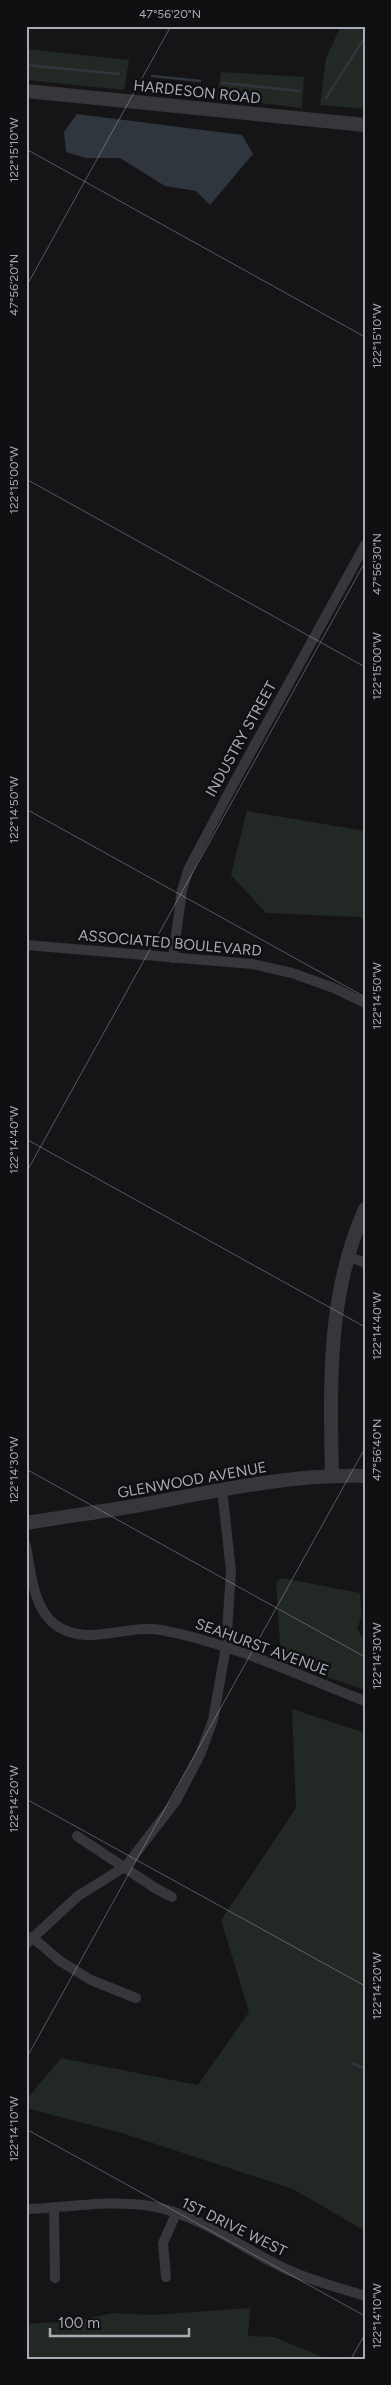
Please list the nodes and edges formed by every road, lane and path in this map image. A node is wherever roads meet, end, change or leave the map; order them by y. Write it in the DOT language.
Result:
graph roads {
  1 [pos="26,91"];
  2 [pos="365,125"];
  3 [pos="365,545"];
  4 [pos="26,945"];
  5 [pos="173,958"];
  6 [pos="365,1003"];
  7 [pos="365,1209"];
  8 [pos="348,1256"];
  9 [pos="365,1263"];
  10 [pos="332,1476"];
  11 [pos="365,1476"];
  12 [pos="222,1489"];
  13 [pos="26,1523"];
  14 [pos="26,1546"];
  15 [pos="226,1647"];
  16 [pos="365,1701"];
  17 [pos="77,1836"];
  18 [pos="126,1866"];
  19 [pos="172,1897"];
  20 [pos="29,1941"];
  21 [pos="136,1998"];
  22 [pos="54,2208"];
  23 [pos="26,2209"];
  24 [pos="176,2214"];
  25 [pos="166,2277"];
  26 [pos="55,2278"];
  27 [pos="365,2296"];
  1 -- 2 [label="street, HARDESON ROAD"];
  3 -- 5 [label="street, INDUSTRY STREET"];
  4 -- 5 [label="street, ASSOCIATED BOULEVARD"];
  5 -- 6 [label="street, ASSOCIATED BOULEVARD"];
  7 -- 8 [label="street"];
  8 -- 9 [label="street"];
  8 -- 10 [label="street"];
  10 -- 11 [label="street, GLENWOOD AVENUE"];
  10 -- 12 [label="street, GLENWOOD AVENUE"];
  12 -- 13 [label="street, GLENWOOD AVENUE"];
  12 -- 15 [label="street"];
  14 -- 15 [label="street, SEAHURST AVENUE"];
  15 -- 16 [label="street, SEAHURST AVENUE"];
  15 -- 18 [label="street"];
  17 -- 18 [label="street"];
  18 -- 19 [label="street"];
  18 -- 20 [label="street"];
  20 -- 21 [label="street"];
  22 -- 23 [label="street, 1ST DRIVE WEST"];
  22 -- 24 [label="street, 1ST DRIVE WEST"];
  22 -- 26 [label="street"];
  24 -- 25 [label="street"];
  24 -- 27 [label="street, 1ST DRIVE WEST"];
}
